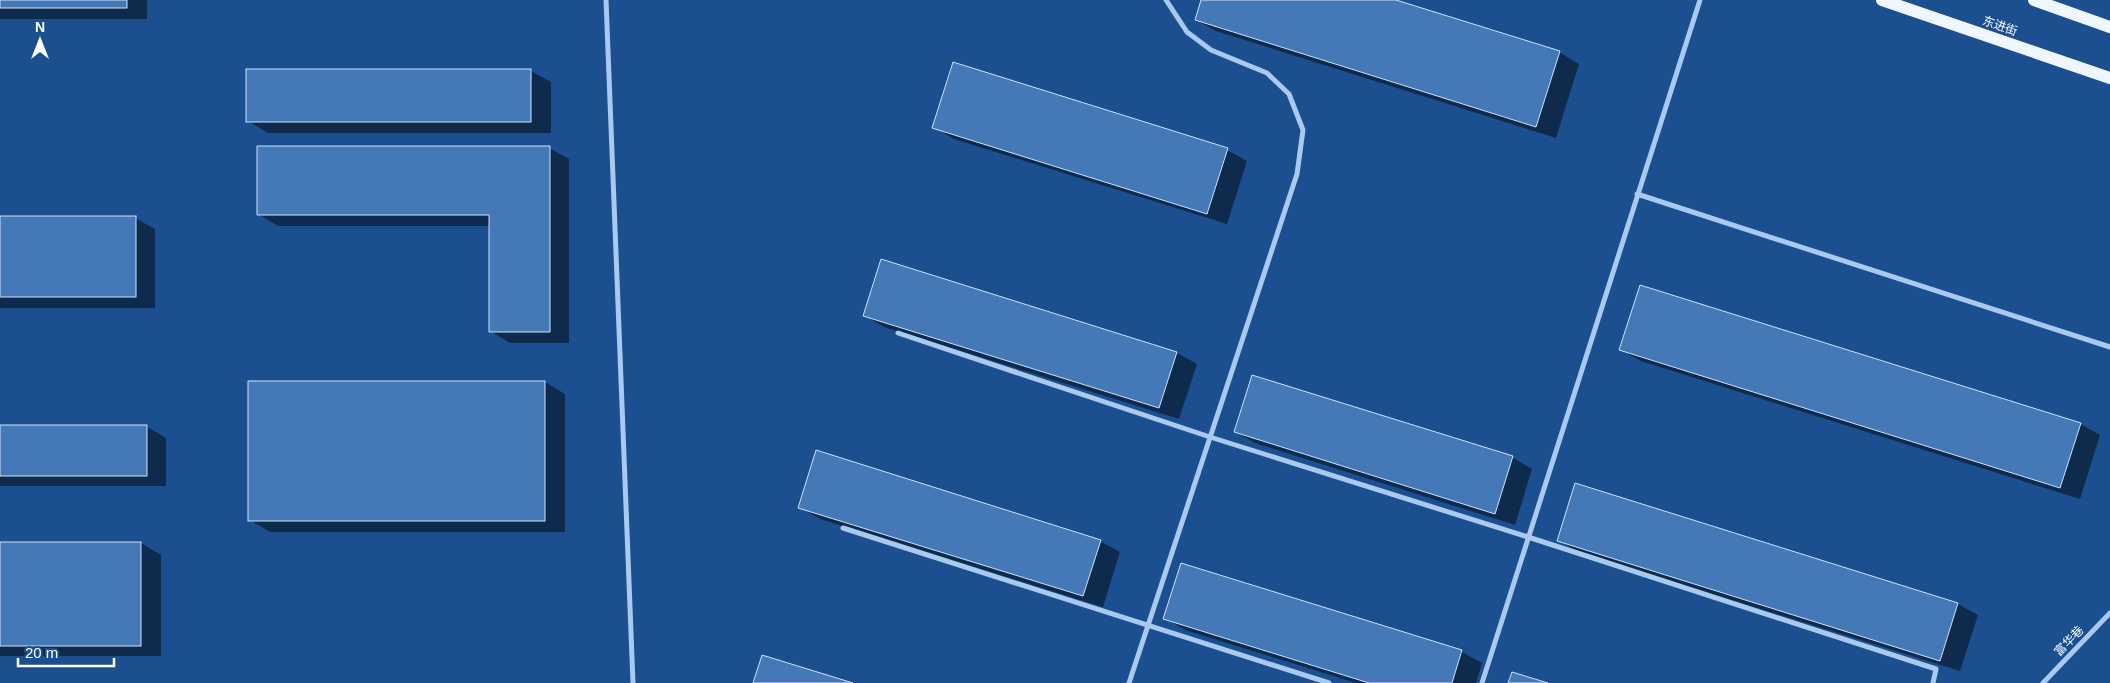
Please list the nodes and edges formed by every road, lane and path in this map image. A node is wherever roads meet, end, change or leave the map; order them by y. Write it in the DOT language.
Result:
graph roads {
  1 [pos="606,0"];
  2 [pos="1166,0"];
  3 [pos="1700,0"];
  4 [pos="1882,0"];
  5 [pos="2034,0"];
  6 [pos="2110,27"];
  7 [pos="2110,78"];
  8 [pos="1638,194"];
  9 [pos="898,333"];
  10 [pos="2110,347"];
  11 [pos="1210,437"];
  12 [pos="843,528"];
  13 [pos="1528,537"];
  14 [pos="2110,613"];
  15 [pos="1148,624"];
  16 [pos="633,683"];
  17 [pos="1129,683"];
  18 [pos="1329,683"];
  19 [pos="1482,683"];
  20 [pos="1933,683"];
  21 [pos="2044,683"];
  1 -- 16 [label="street"];
  2 -- 11 [label="street"];
  3 -- 8 [label="street"];
  4 -- 7 [label="main road, 东进街"];
  5 -- 6 [label="main road"];
  8 -- 10 [label="street"];
  8 -- 13 [label="street"];
  9 -- 11 [label="street"];
  11 -- 13 [label="street"];
  11 -- 15 [label="street"];
  12 -- 15 [label="street"];
  13 -- 19 [label="street"];
  13 -- 20 [label="street"];
  14 -- 21 [label="street, 富华巷"];
  15 -- 17 [label="street"];
  15 -- 18 [label="street"];
}
